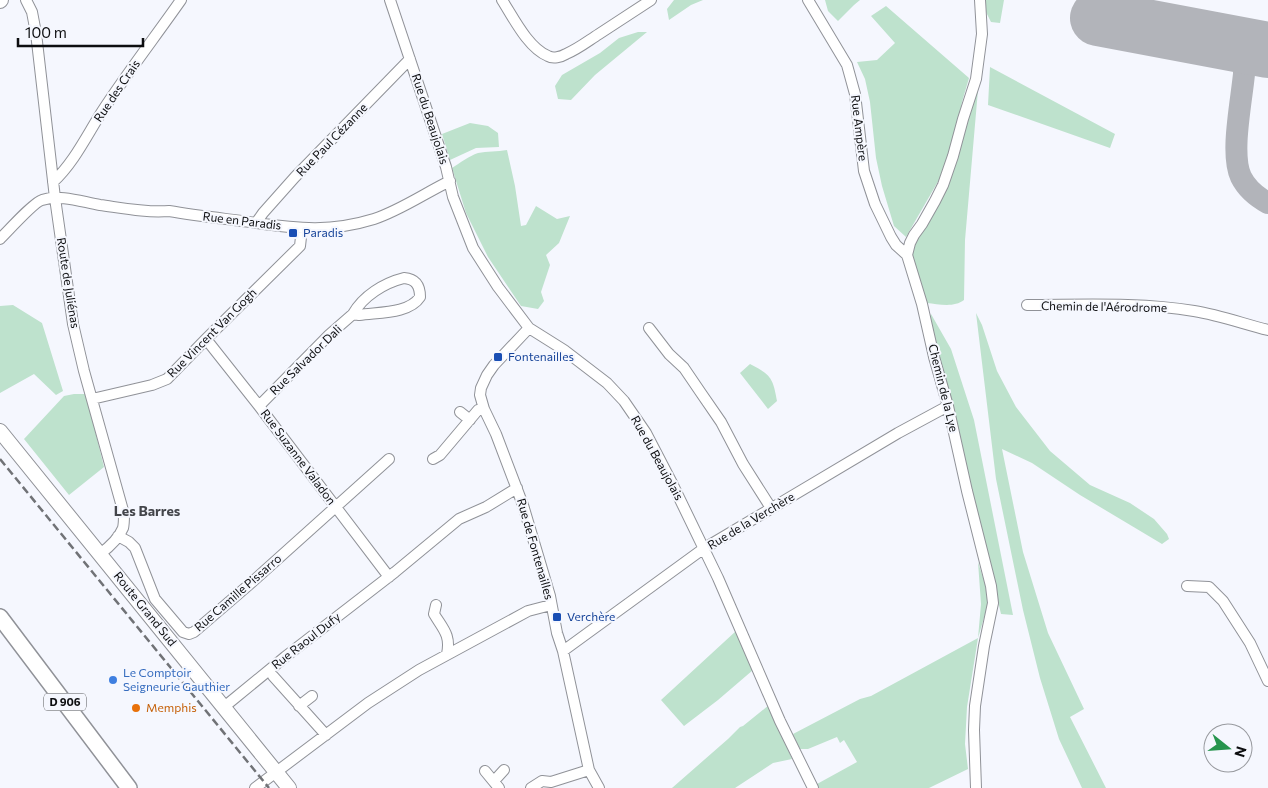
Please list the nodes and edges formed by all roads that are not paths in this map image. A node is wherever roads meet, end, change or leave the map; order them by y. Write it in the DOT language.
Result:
graph roads {
  1 [pos="26,0"];
  2 [pos="181,0"];
  3 [pos="390,0"];
  4 [pos="502,0"];
  5 [pos="651,0"];
  6 [pos="808,0"];
  7 [pos="980,0"];
  8 [pos="410,59"];
  9 [pos="450,181"];
  10 [pos="53,182"];
  11 [pos="55,198"];
  12 [pos="256,223"];
  13 [pos="302,228"];
  14 [pos="0,239"];
  15 [pos="907,255"];
  16 [pos="1026,306"];
  17 [pos="353,314"];
  18 [pos="529,328"];
  19 [pos="649,328"];
  20 [pos="1268,330"];
  21 [pos="206,339"];
  22 [pos="92,399"];
  23 [pos="259,406"];
  24 [pos="948,406"];
  25 [pos="484,409"];
  26 [pos="460,412"];
  27 [pos="470,420"];
  28 [pos="0,431"];
  29 [pos="389,459"];
  30 [pos="433,459"];
  31 [pos="517,488"];
  32 [pos="336,508"];
  33 [pos="771,508"];
  34 [pos="118,536"];
  35 [pos="703,550"];
  36 [pos="100,554"];
  37 [pos="389,577"];
  38 [pos="1187,586"];
  39 [pos="436,604"];
  40 [pos="551,605"];
  41 [pos="0,617"];
  42 [pos="563,651"];
  43 [pos="447,654"];
  44 [pos="273,676"];
  45 [pos="1268,681"];
  46 [pos="312,696"];
  47 [pos="299,706"];
  48 [pos="224,707"];
  49 [pos="326,736"];
  50 [pos="504,770"];
  51 [pos="590,770"];
  52 [pos="485,771"];
  53 [pos="276,772"];
  54 [pos="496,785"];
  55 [pos="128,788"];
  56 [pos="255,788"];
  57 [pos="289,788"];
  58 [pos="531,788"];
  59 [pos="599,788"];
  60 [pos="813,788"];
  61 [pos="976,788"];
  1 -- 10 [label="street, Route de Juliénas"];
  2 -- 10 [label="street, Rue des Crais"];
  3 -- 8 [label="street, Rue du Beaujolais"];
  4 -- 5 [label="street"];
  6 -- 15 [label="street, Rue Ampère"];
  7 -- 15 [label="street"];
  8 -- 9 [label="street, Rue du Beaujolais"];
  8 -- 12 [label="street, Rue Paul Cézanne"];
  9 -- 13 [label="street, Rue en Paradis"];
  9 -- 18 [label="street, Rue du Beaujolais"];
  10 -- 11 [label="street, Route de Juliénas"];
  11 -- 12 [label="street, Rue en Paradis"];
  11 -- 14 [label="street"];
  11 -- 22 [label="street, Route de Juliénas"];
  12 -- 13 [label="street, Rue en Paradis"];
  13 -- 21 [label="street, Rue Vincent Van Gogh"];
  15 -- 24 [label="street, Chemin de la Lye"];
  16 -- 20 [label="street, Chemin de l'Aérodrome"];
  17 -- 17 [label="street, Rue Salvador Dali"];
  17 -- 23 [label="street, Rue Salvador Dali"];
  18 -- 25 [label="street, Rue de Fontenailles"];
  18 -- 35 [label="street, Rue du Beaujolais"];
  19 -- 33 [label="street"];
  21 -- 22 [label="street, Rue Vincent Van Gogh"];
  21 -- 23 [label="street, Rue Suzanne Valadon"];
  22 -- 34 [label="street, Route de Juliénas"];
  23 -- 32 [label="street, Rue Suzanne Valadon"];
  24 -- 33 [label="street, Rue de la Verchère"];
  24 -- 61 [label="street, Chemin de la Lye"];
  25 -- 27 [label="street"];
  25 -- 31 [label="street, Rue de Fontenailles"];
  26 -- 27 [label="street"];
  27 -- 30 [label="street"];
  28 -- 36 [label="main road, Route Grand Sud"];
  29 -- 32 [label="street"];
  31 -- 37 [label="street, Rue Raoul Dufy"];
  31 -- 40 [label="street, Rue de Fontenailles"];
  32 -- 34 [label="street, Rue Camille Pissarro"];
  32 -- 37 [label="street, Rue Suzanne Valadon"];
  33 -- 35 [label="street, Rue de la Verchère"];
  34 -- 36 [label="street"];
  35 -- 42 [label="street, Rue de la Verchère"];
  35 -- 60 [label="street, Rue du Beaujolais"];
  36 -- 48 [label="main road, Route Grand Sud"];
  37 -- 48 [label="street, Rue Raoul Dufy"];
  38 -- 45 [label="street"];
  39 -- 43 [label="street"];
  40 -- 42 [label="street, Rue de Fontenailles"];
  40 -- 43 [label="street"];
  41 -- 55 [label="main road, D 906"];
  42 -- 51 [label="street, Rue de Fontenailles"];
  43 -- 49 [label="street"];
  44 -- 47 [label="street"];
  46 -- 47 [label="street"];
  47 -- 49 [label="street"];
  48 -- 53 [label="main road, Route Grand Sud"];
  49 -- 53 [label="street"];
  50 -- 54 [label="street"];
  51 -- 58 [label="street"];
  51 -- 59 [label="street, Rue de Fontenailles"];
  52 -- 54 [label="street"];
  53 -- 56 [label="street"];
  53 -- 57 [label="main road, Route Grand Sud"];
}
